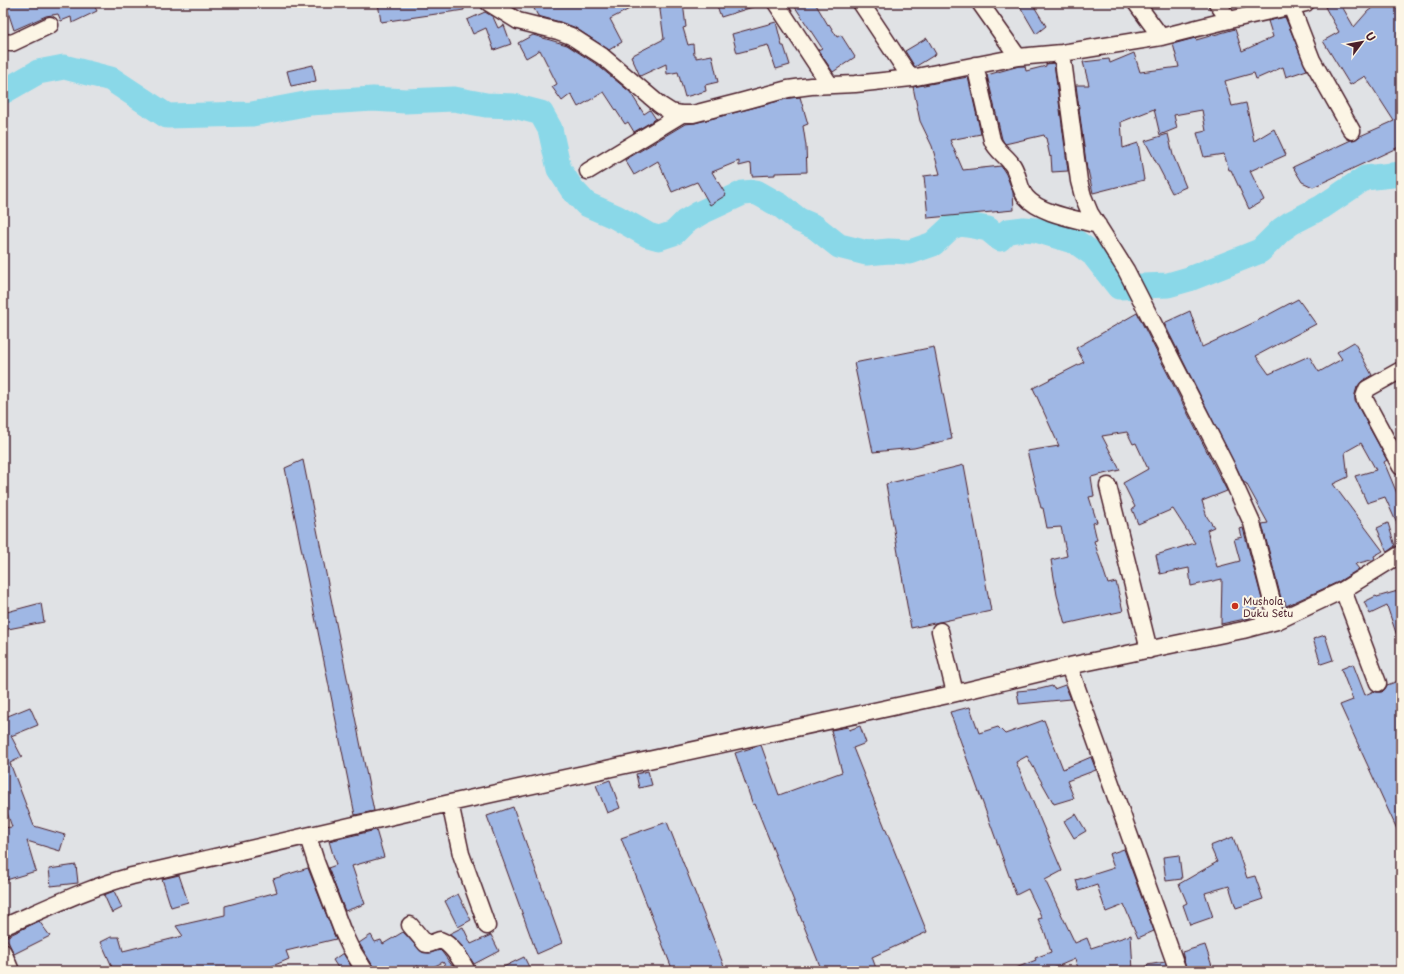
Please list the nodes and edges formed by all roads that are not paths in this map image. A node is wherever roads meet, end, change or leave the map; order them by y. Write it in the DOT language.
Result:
graph roads {
  1 [pos="489,3"];
  2 [pos="776,3"];
  3 [pos="861,3"];
  4 [pos="980,3"];
  5 [pos="1136,3"];
  6 [pos="1217,3"];
  7 [pos="1298,5"];
  8 [pos="1229,20"];
  9 [pos="50,25"];
  10 [pos="1161,38"];
  11 [pos="3,42"];
  12 [pos="1062,54"];
  13 [pos="1018,57"];
  14 [pos="975,65"];
  15 [pos="911,78"];
  16 [pos="830,85"];
  17 [pos="682,114"];
  18 [pos="1352,131"];
  19 [pos="588,172"];
  20 [pos="1098,225"];
  21 [pos="1401,370"];
  22 [pos="1401,467"];
  23 [pos="1108,486"];
  24 [pos="1401,554"];
  25 [pos="1343,590"];
  26 [pos="1277,621"];
  27 [pos="940,631"];
  28 [pos="1149,650"];
  29 [pos="1069,666"];
  30 [pos="1378,683"];
  31 [pos="955,693"];
  32 [pos="450,803"];
  33 [pos="308,836"];
  34 [pos="410,925"];
  35 [pos="487,926"];
  36 [pos="3,927"];
  37 [pos="3,952"];
  38 [pos="11,971"];
  39 [pos="365,971"];
  40 [pos="467,971"];
  41 [pos="1178,971"];
  1 -- 17 [label="street"];
  2 -- 16 [label="street"];
  3 -- 15 [label="street"];
  4 -- 13 [label="street"];
  5 -- 10 [label="street"];
  6 -- 8 [label="street"];
  7 -- 8 [label="street"];
  7 -- 18 [label="street"];
  8 -- 10 [label="street"];
  9 -- 11 [label="street"];
  10 -- 12 [label="street"];
  12 -- 13 [label="street"];
  12 -- 20 [label="street"];
  13 -- 14 [label="street"];
  14 -- 15 [label="street"];
  14 -- 20 [label="street"];
  15 -- 16 [label="street"];
  16 -- 17 [label="street"];
  17 -- 19 [label="street"];
  20 -- 26 [label="street"];
  21 -- 22 [label="street"];
  23 -- 28 [label="street"];
  24 -- 25 [label="street"];
  25 -- 26 [label="street"];
  25 -- 30 [label="street"];
  26 -- 28 [label="street"];
  27 -- 31 [label="street"];
  28 -- 29 [label="street"];
  29 -- 31 [label="street"];
  29 -- 41 [label="street"];
  31 -- 32 [label="street"];
  32 -- 33 [label="street"];
  32 -- 35 [label="street"];
  33 -- 36 [label="street"];
  33 -- 39 [label="street"];
  34 -- 40 [label="street"];
  37 -- 38 [label="street"];
}
